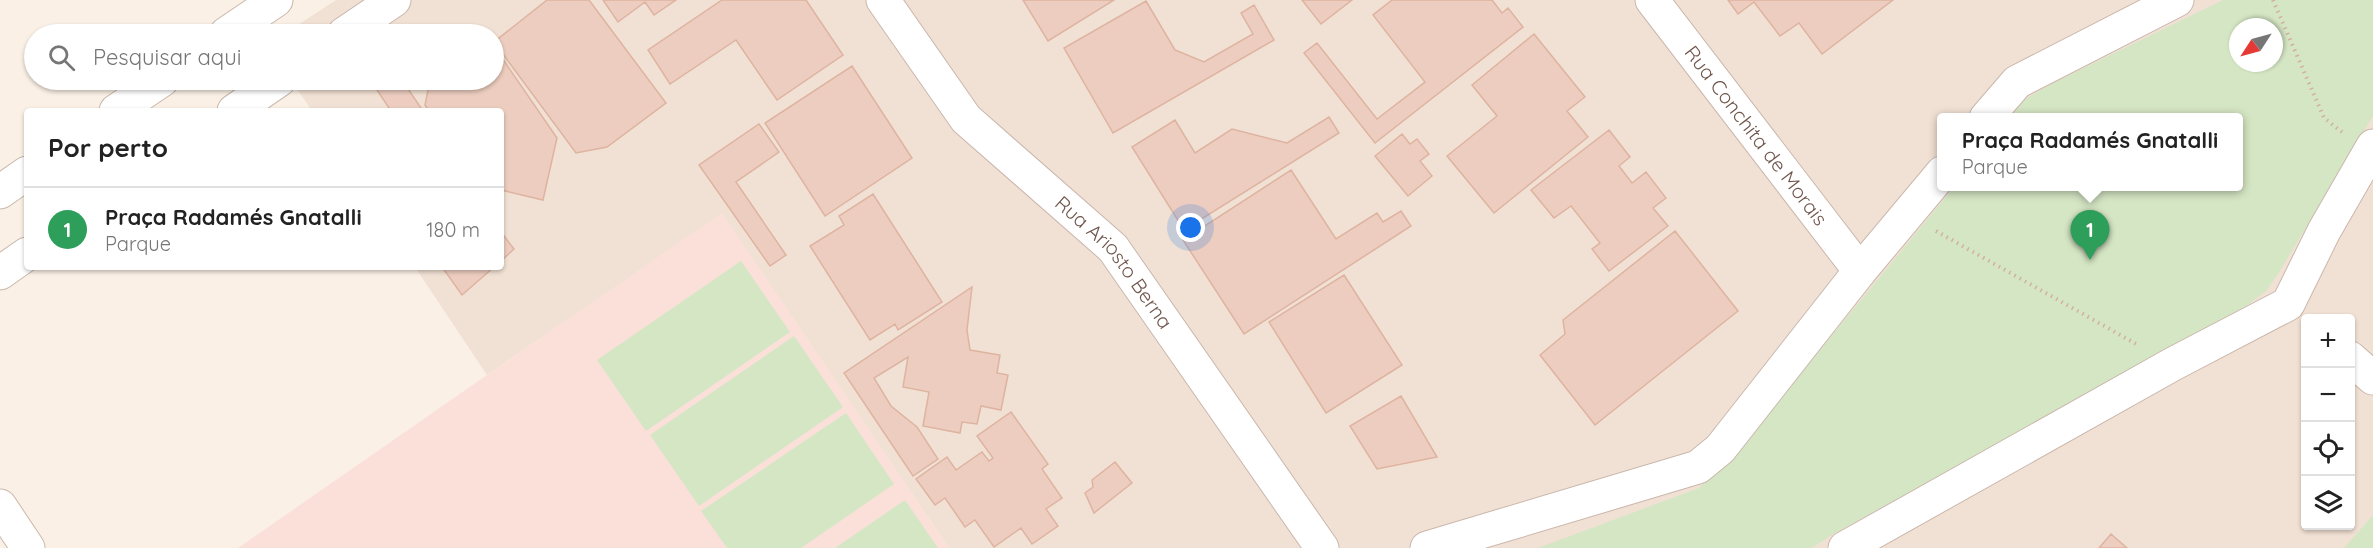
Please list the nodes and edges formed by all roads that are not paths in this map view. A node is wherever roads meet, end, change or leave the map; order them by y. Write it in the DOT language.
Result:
graph roads {
  1 [pos="276,0"];
  2 [pos="394,0"];
  3 [pos="883,0"];
  4 [pos="1652,0"];
  5 [pos="2177,0"];
  6 [pos="241,24"];
  7 [pos="359,24"];
  8 [pos="147,90"];
  9 [pos="264,90"];
  10 [pos="120,108"];
  11 [pos="238,108"];
  12 [pos="1990,113"];
  13 [pos="2361,140"];
  14 [pos="24,175"];
  15 [pos="1937,178"];
  16 [pos="0,192"];
  17 [pos="24,256"];
  18 [pos="1860,271"];
  19 [pos="0,273"];
  20 [pos="2297,312"];
  21 [pos="2355,362"];
  22 [pos="2373,378"];
  23 [pos="0,506"];
  24 [pos="28,548"];
  25 [pos="1322,548"];
  26 [pos="1427,548"];
  27 [pos="1845,548"];
  1 -- 6 [label="street"];
  2 -- 7 [label="street"];
  3 -- 25 [label="street, Rua Ariosto Berna"];
  4 -- 18 [label="street, Rua Conchita de Morais"];
  5 -- 12 [label="street"];
  8 -- 10 [label="street"];
  9 -- 11 [label="street"];
  13 -- 20 [label="street"];
  14 -- 16 [label="street"];
  15 -- 18 [label="street"];
  17 -- 19 [label="street"];
  18 -- 26 [label="street"];
  20 -- 27 [label="street"];
  21 -- 22 [label="street"];
  23 -- 24 [label="street"];
}
